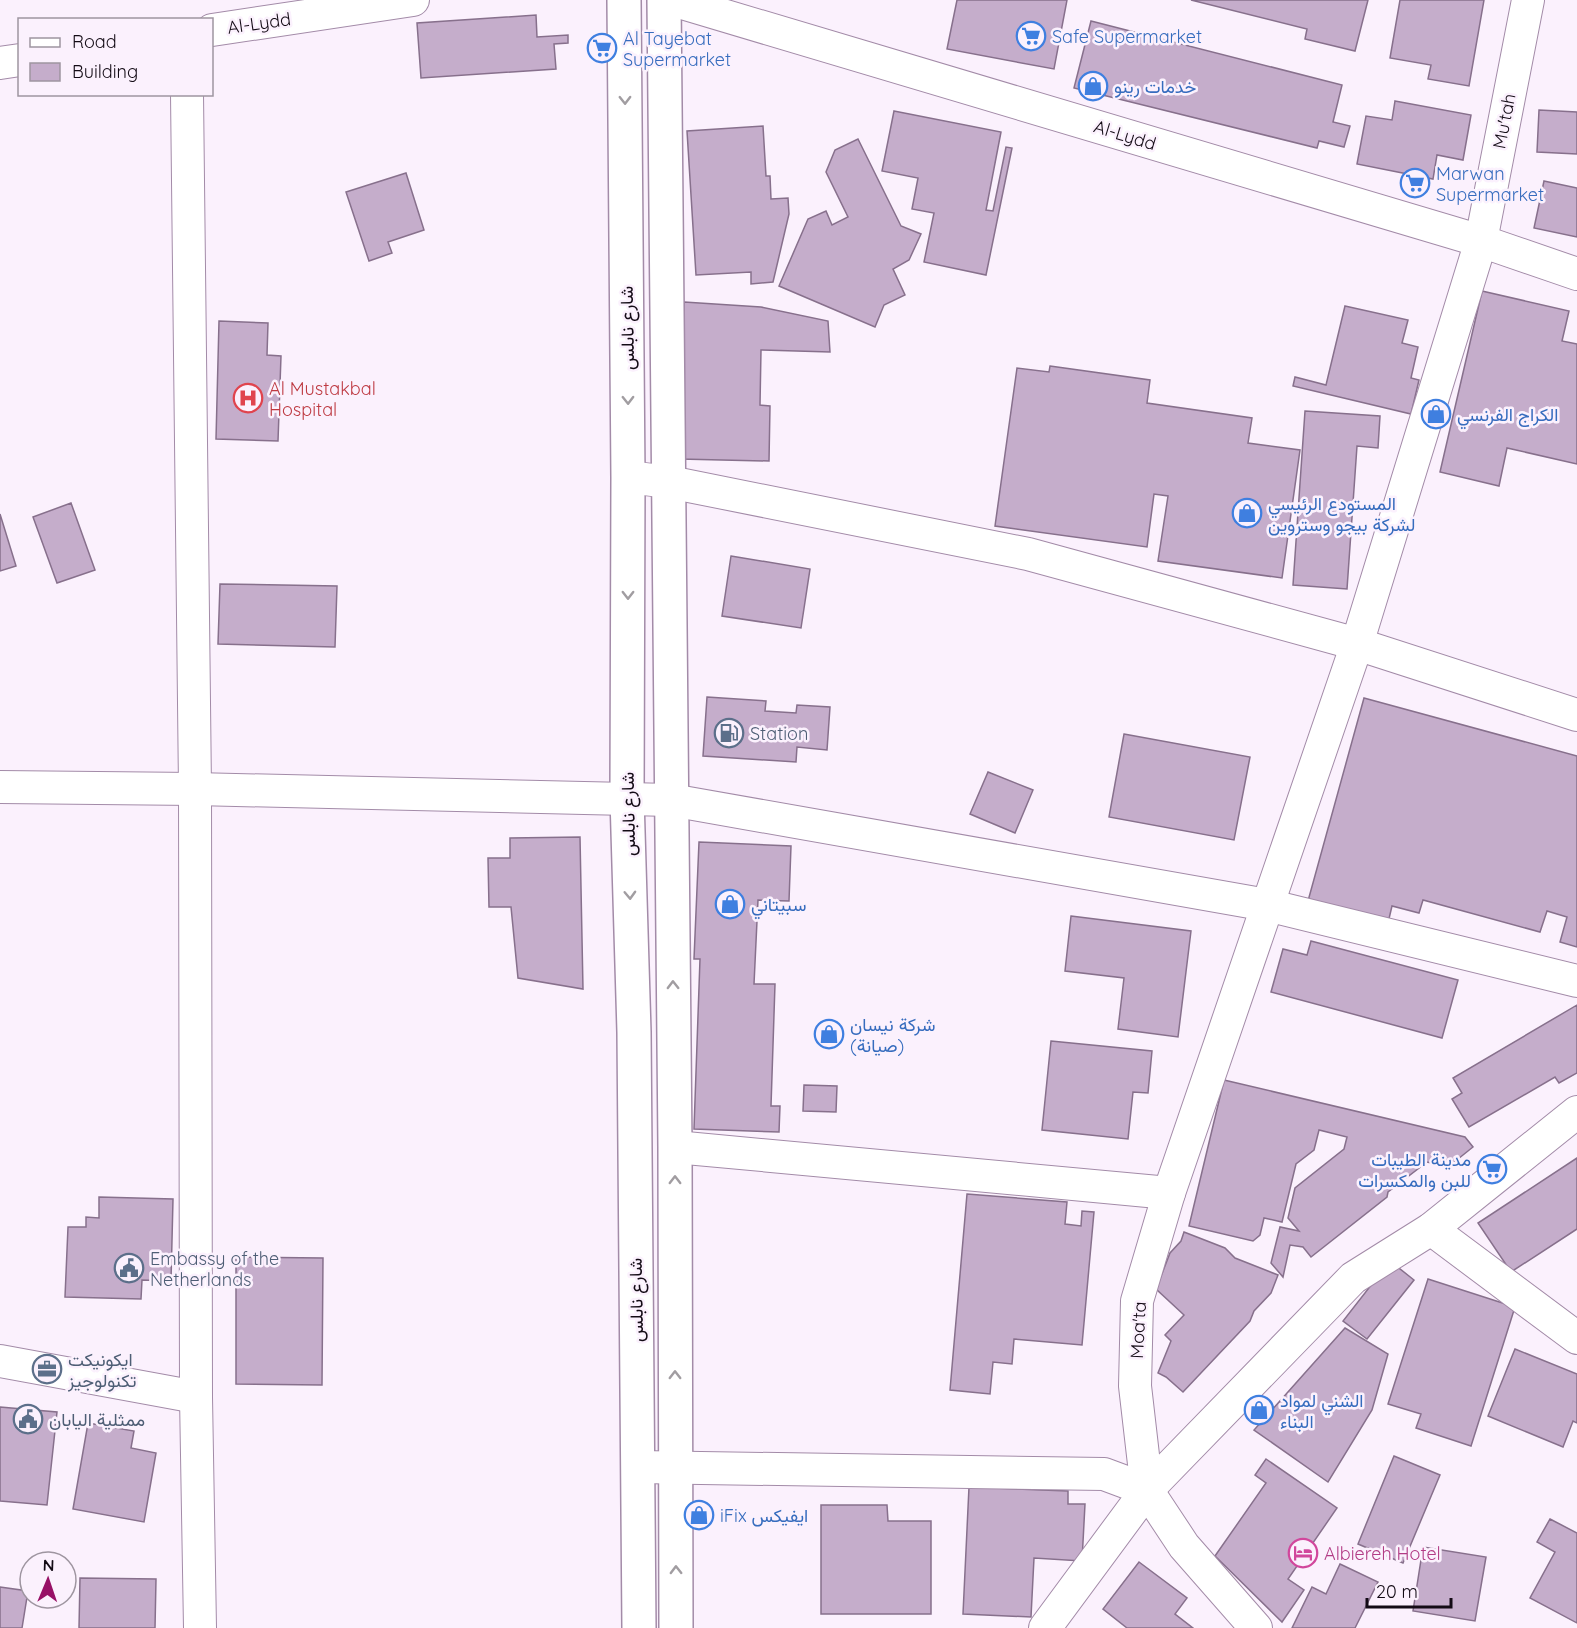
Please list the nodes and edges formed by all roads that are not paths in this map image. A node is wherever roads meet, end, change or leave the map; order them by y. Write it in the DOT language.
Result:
graph roads {
  1 [pos="413,0"];
  2 [pos="624,0"];
  3 [pos="664,0"];
  4 [pos="672,0"];
  5 [pos="1528,0"];
  6 [pos="213,30"];
  7 [pos="18,60"];
  8 [pos="0,63"];
  9 [pos="187,96"];
  10 [pos="1481,241"];
  11 [pos="1577,274"];
  12 [pos="628,477"];
  13 [pos="669,482"];
  14 [pos="1357,644"];
  15 [pos="1577,715"];
  16 [pos="0,787"];
  17 [pos="195,789"];
  18 [pos="627,798"];
  19 [pos="670,800"];
  20 [pos="1268,905"];
  21 [pos="1577,981"];
  22 [pos="1577,1112"];
  23 [pos="675,1147"];
  24 [pos="1169,1193"];
  25 [pos="1431,1230"];
  26 [pos="1577,1338"];
  27 [pos="0,1361"];
  28 [pos="196,1397"];
  29 [pos="638,1467"];
  30 [pos="675,1467"];
  31 [pos="1147,1490"];
  32 [pos="200,1628"];
  33 [pos="639,1628"];
  34 [pos="676,1628"];
  35 [pos="1045,1628"];
  36 [pos="1256,1628"];
  1 -- 6 [label="street, Al-Lydd"];
  2 -- 12 [label="main road, شارع نابلس, one-way"];
  3 -- 13 [label="main road"];
  4 -- 10 [label="street, Al-Lydd"];
  5 -- 10 [label="street, Mu'tah"];
  7 -- 8 [label="street"];
  9 -- 17 [label="street"];
  10 -- 11 [label="street, Al-Lydd"];
  10 -- 14 [label="street, Mu'tah"];
  12 -- 13 [label="street"];
  12 -- 18 [label="main road, شارع نابلس, one-way"];
  13 -- 14 [label="street"];
  13 -- 19 [label="main road"];
  14 -- 15 [label="street"];
  14 -- 20 [label="street, Moa'ta"];
  16 -- 17 [label="street"];
  17 -- 18 [label="street"];
  17 -- 28 [label="street"];
  18 -- 19 [label="street"];
  18 -- 29 [label="main road, شارع نابلس, one-way"];
  19 -- 20 [label="street"];
  23 -- 19 [label="main road, one-way"];
  20 -- 21 [label="street"];
  20 -- 24 [label="street, Moa'ta"];
  22 -- 25 [label="street"];
  23 -- 24 [label="street"];
  30 -- 23 [label="main road, one-way"];
  24 -- 31 [label="street, Moa'ta"];
  25 -- 26 [label="street"];
  25 -- 31 [label="street"];
  27 -- 28 [label="street"];
  28 -- 32 [label="street"];
  29 -- 30 [label="street"];
  29 -- 33 [label="main road, شارع نابلس"];
  30 -- 31 [label="street"];
  34 -- 30 [label="main road, one-way"];
  31 -- 35 [label="street"];
  31 -- 36 [label="street"];
}
